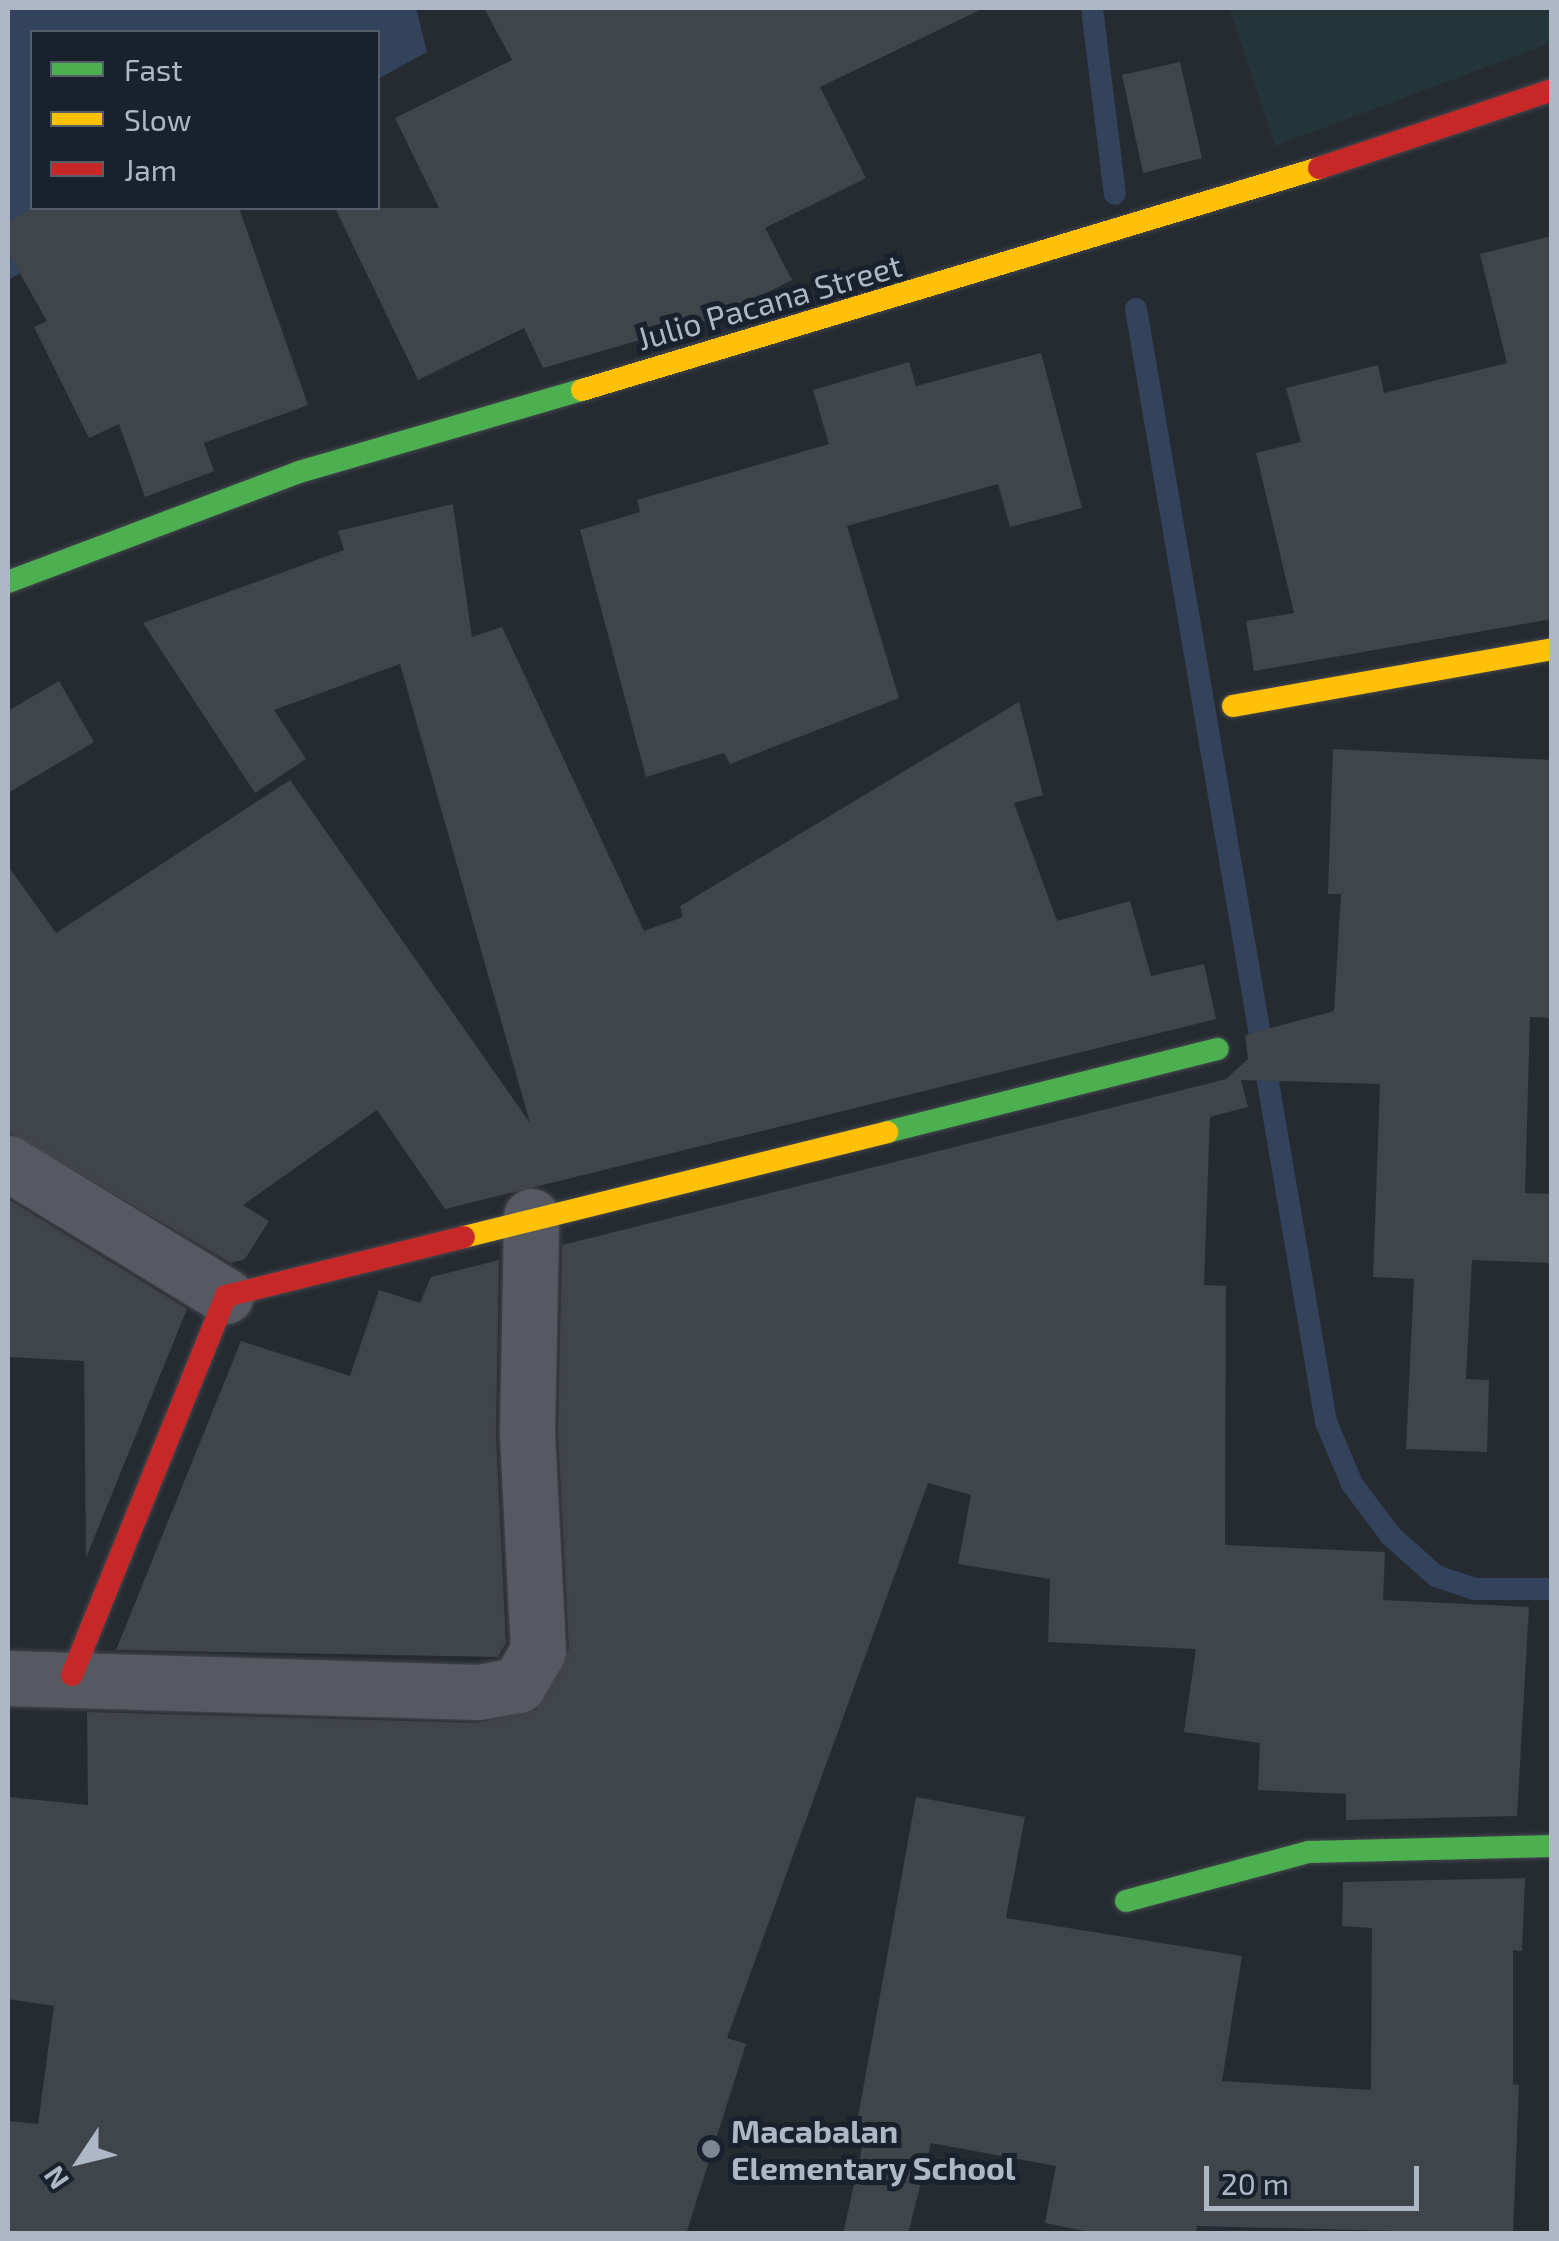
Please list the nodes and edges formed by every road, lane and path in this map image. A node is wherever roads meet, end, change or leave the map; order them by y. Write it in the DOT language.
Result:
graph roads {
  1 [pos="1552,90"];
  2 [pos="8,582"];
  3 [pos="1552,648"];
  4 [pos="1233,706"];
  5 [pos="1218,1049"];
  6 [pos="8,1163"];
  7 [pos="531,1216"];
  8 [pos="226,1296"];
  9 [pos="72,1675"];
  10 [pos="8,1678"];
  11 [pos="1552,1846"];
  12 [pos="1126,1900"];
  1 -- 2 [label="street, Julio Pacana Street"];
  3 -- 4 [label="street"];
  5 -- 7 [label="street"];
  6 -- 8 [label="street"];
  7 -- 8 [label="street"];
  7 -- 9 [label="street"];
  8 -- 9 [label="street"];
  9 -- 10 [label="street"];
  11 -- 12 [label="street"];
}
